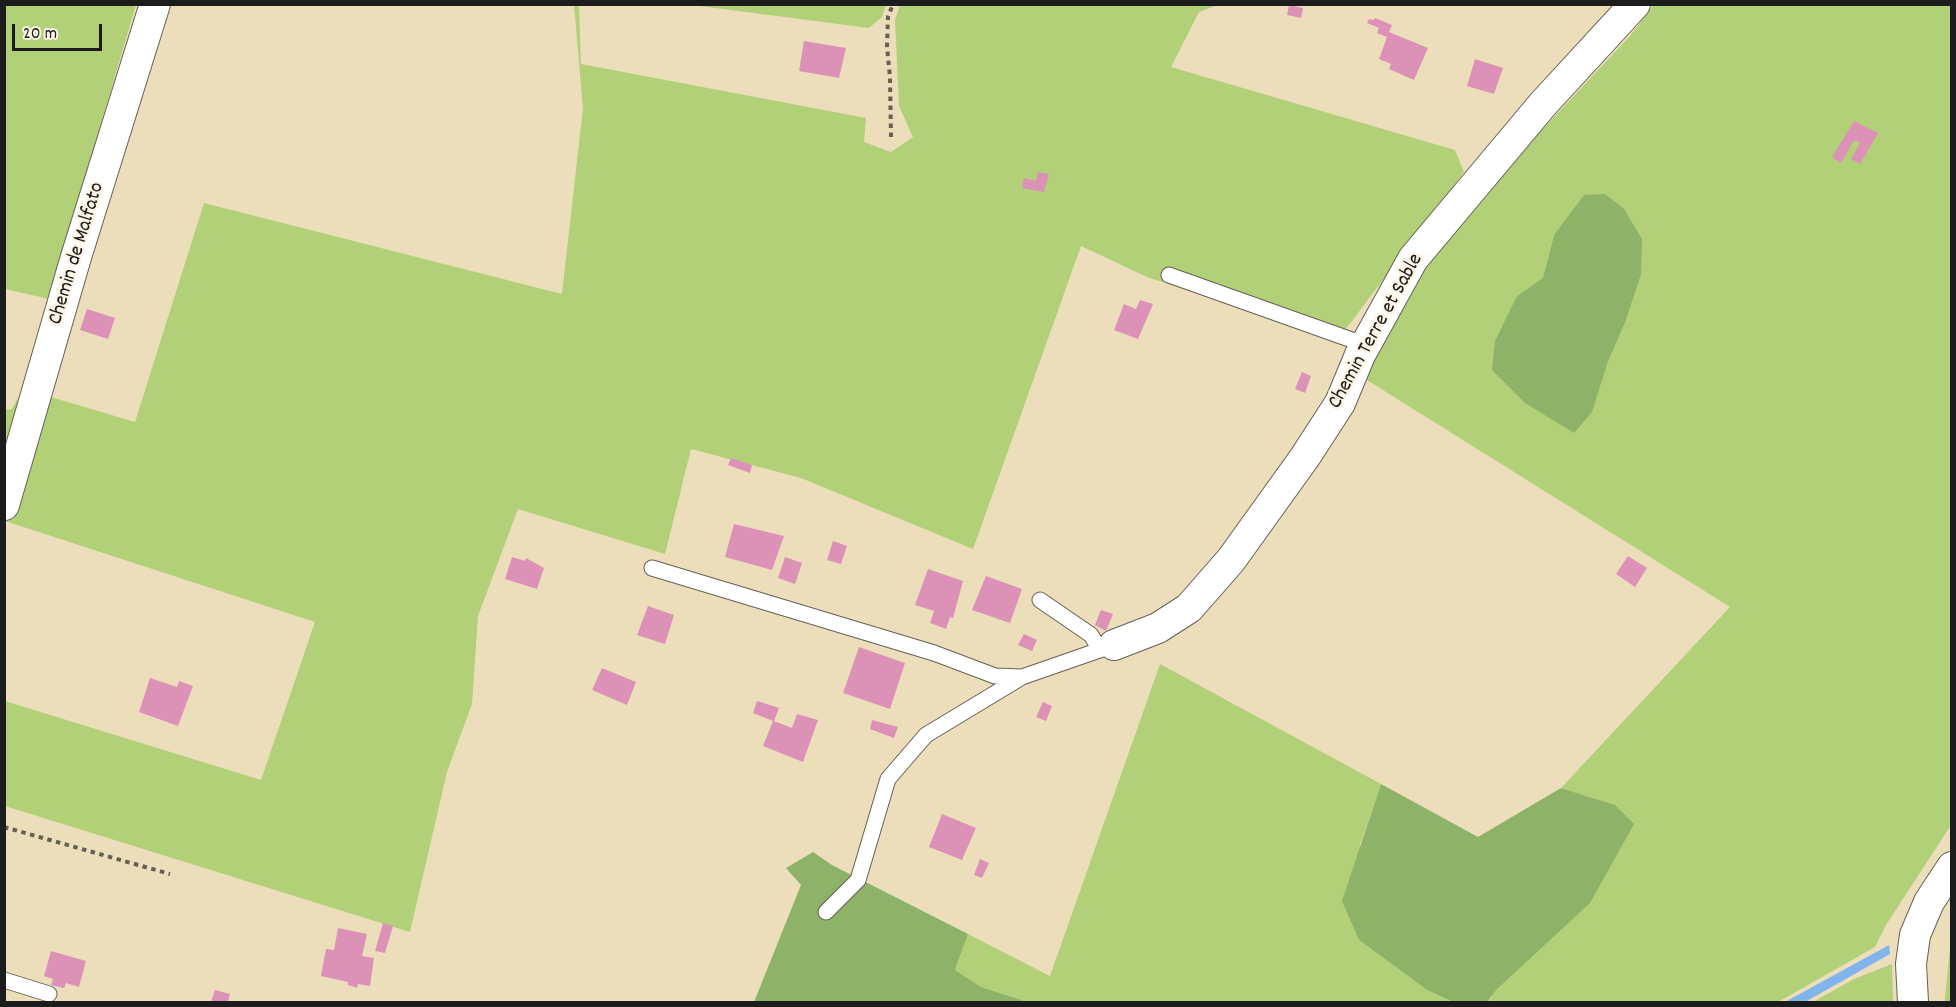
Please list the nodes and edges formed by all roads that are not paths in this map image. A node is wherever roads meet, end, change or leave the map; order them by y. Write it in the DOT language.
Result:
graph roads {
  1 [pos="155,4"];
  2 [pos="1635,4"];
  3 [pos="1170,275"];
  4 [pos="1366,345"];
  5 [pos="4,504"];
  6 [pos="652,568"];
  7 [pos="1041,600"];
  8 [pos="1107,648"];
  9 [pos="1022,677"];
  10 [pos="1952,867"];
  11 [pos="826,912"];
  12 [pos="4,980"];
  13 [pos="49,994"];
  14 [pos="1913,1002"];
  1 -- 5 [label="street, Chemin de Malfato"];
  2 -- 4 [label="street, Chemin Terre et Sable"];
  3 -- 4 [label="lane"];
  4 -- 8 [label="street, Chemin Terre et Sable"];
  6 -- 9 [label="lane"];
  7 -- 8 [label="lane"];
  8 -- 9 [label="lane"];
  9 -- 11 [label="lane"];
  10 -- 14 [label="street"];
  12 -- 13 [label="lane"];
}
